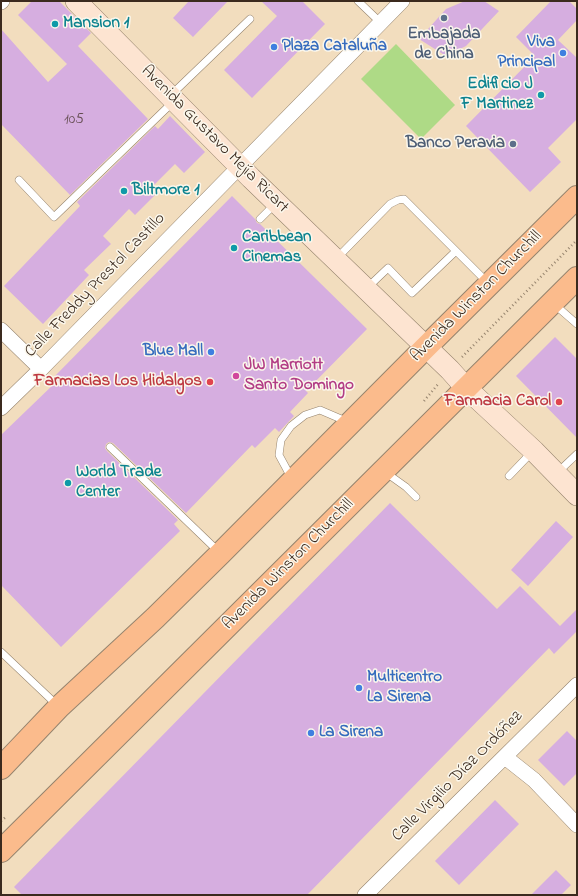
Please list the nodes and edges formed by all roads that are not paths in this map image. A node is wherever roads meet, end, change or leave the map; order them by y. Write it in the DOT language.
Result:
graph roads {
  1 [pos="76,1"];
  2 [pos="358,1"];
  3 [pos="402,1"];
  4 [pos="250,19"];
  5 [pos="381,23"];
  6 [pos="172,98"];
  7 [pos="240,166"];
  8 [pos="19,180"];
  9 [pos="577,197"];
  10 [pos="277,203"];
  11 [pos="260,219"];
  12 [pos="456,250"];
  13 [pos="335,260"];
  14 [pos="577,278"];
  15 [pos="489,284"];
  16 [pos="366,289"];
  17 [pos="552,303"];
  18 [pos="577,324"];
  19 [pos="1,330"];
  20 [pos="426,347"];
  21 [pos="41,369"];
  22 [pos="466,388"];
  23 [pos="1,408"];
  24 [pos="350,423"];
  25 [pos="110,446"];
  26 [pos="534,451"];
  27 [pos="577,454"];
  28 [pos="384,470"];
  29 [pos="556,474"];
  30 [pos="509,476"];
  31 [pos="293,481"];
  32 [pos="577,495"];
  33 [pos="416,497"];
  34 [pos="221,553"];
  35 [pos="1,652"];
  36 [pos="577,685"];
  37 [pos="59,707"];
  38 [pos="505,757"];
  39 [pos="1,768"];
  40 [pos="577,825"];
  41 [pos="1,851"];
  42 [pos="365,895"];
  1 -- 6 [label="street, Avenida Gustavo Mejía Ricart"];
  2 -- 5 [label="lane"];
  3 -- 5 [label="street, Calle Freddy Prestol Castillo"];
  4 -- 6 [label="lane"];
  5 -- 7 [label="street, Calle Freddy Prestol Castillo"];
  6 -- 7 [label="street, Avenida Gustavo Mejía Ricart"];
  6 -- 8 [label="lane"];
  7 -- 10 [label="street, Avenida Gustavo Mejía Ricart"];
  7 -- 21 [label="street, Calle Freddy Prestol Castillo"];
  9 -- 15 [label="main road, Avenida Winston Churchill"];
  10 -- 11 [label="lane"];
  10 -- 13 [label="street, Avenida Gustavo Mejía Ricart"];
  12 -- 13 [label="lane"];
  12 -- 15 [label="lane"];
  12 -- 16 [label="lane"];
  13 -- 16 [label="street, Avenida Gustavo Mejía Ricart"];
  14 -- 17 [label="main road, Avenida Winston Churchill"];
  15 -- 20 [label="main road, Avenida Winston Churchill"];
  16 -- 20 [label="street, Avenida Gustavo Mejía Ricart"];
  17 -- 18 [label="lane"];
  17 -- 22 [label="main road, Avenida Winston Churchill"];
  19 -- 21 [label="street"];
  20 -- 22 [label="street, Avenida Gustavo Mejía Ricart"];
  20 -- 24 [label="main road, Avenida Winston Churchill"];
  21 -- 23 [label="street, Calle Freddy Prestol Castillo"];
  22 -- 26 [label="street, Avenida Gustavo Mejía Ricart"];
  22 -- 28 [label="main road, Avenida Winston Churchill"];
  24 -- 31 [label="main road, Avenida Winston Churchill"];
  24 -- 31 [label="lane"];
  25 -- 34 [label="lane"];
  26 -- 29 [label="street, Avenida Gustavo Mejía Ricart"];
  26 -- 30 [label="lane"];
  27 -- 29 [label="lane"];
  28 -- 33 [label="lane"];
  28 -- 41 [label="main road, Avenida Winston Churchill"];
  29 -- 32 [label="street, Avenida Gustavo Mejía Ricart"];
  31 -- 34 [label="main road, Avenida Winston Churchill"];
  34 -- 37 [label="main road, Avenida Winston Churchill"];
  35 -- 37 [label="lane"];
  36 -- 38 [label="street, Calle Virgilio Díaz Ordóñez"];
  37 -- 39 [label="main road, Avenida Winston Churchill"];
  38 -- 40 [label="street"];
  38 -- 42 [label="street, Calle Virgilio Díaz Ordóñez"];
}
